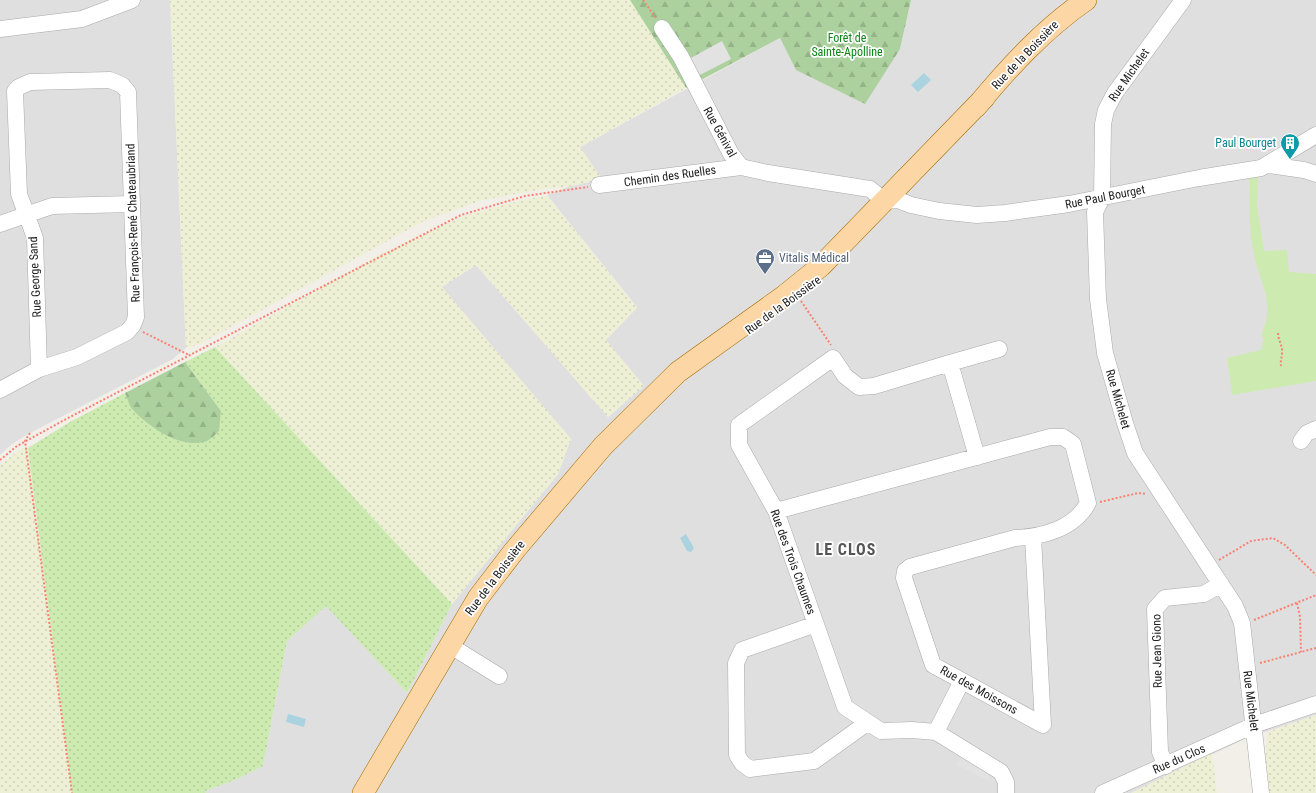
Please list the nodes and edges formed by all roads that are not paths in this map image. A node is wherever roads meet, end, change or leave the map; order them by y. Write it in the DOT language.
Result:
graph roads {
  1 [pos="132,0"];
  2 [pos="1086,0"];
  3 [pos="1183,0"];
  4 [pos="0,28"];
  5 [pos="662,28"];
  6 [pos="15,91"];
  7 [pos="1316,135"];
  8 [pos="1300,145"];
  9 [pos="1268,165"];
  10 [pos="741,167"];
  11 [pos="1310,172"];
  12 [pos="599,185"];
  13 [pos="1102,198"];
  14 [pos="892,200"];
  15 [pos="132,204"];
  16 [pos="26,214"];
  17 [pos="0,224"];
  18 [pos="999,349"];
  19 [pos="950,363"];
  20 [pos="39,369"];
  21 [pos="0,390"];
  22 [pos="1316,429"];
  23 [pos="1301,441"];
  24 [pos="977,456"];
  25 [pos="776,511"];
  26 [pos="1033,537"];
  27 [pos="1221,584"];
  28 [pos="816,624"];
  29 [pos="449,646"];
  30 [pos="499,676"];
  31 [pos="962,681"];
  32 [pos="1316,704"];
  33 [pos="867,723"];
  34 [pos="1254,725"];
  35 [pos="936,732"];
  36 [pos="1166,766"];
  37 [pos="363,793"];
  38 [pos="1006,793"];
  39 [pos="1104,793"];
  40 [pos="1261,793"];
  1 -- 4 [label="street"];
  2 -- 14 [label="main road, Rue de la Boissière"];
  3 -- 13 [label="street, Rue Michelet"];
  5 -- 10 [label="street, Rue Génival"];
  6 -- 15 [label="street, Rue François-René Chateaubriand"];
  6 -- 16 [label="street, Rue George Sand"];
  7 -- 8 [label="street, Rue Paul Bourget"];
  8 -- 9 [label="street, Rue Paul Bourget"];
  8 -- 11 [label="street"];
  9 -- 11 [label="street"];
  9 -- 13 [label="street, Rue Paul Bourget"];
  10 -- 12 [label="street, Chemin des Ruelles"];
  10 -- 14 [label="street, Rue Génival"];
  13 -- 14 [label="street, Rue Paul Bourget"];
  13 -- 27 [label="street, Rue Michelet"];
  14 -- 29 [label="main road, Rue de la Boissière"];
  15 -- 16 [label="street"];
  15 -- 20 [label="street, Rue François-René Chateaubriand"];
  16 -- 17 [label="street"];
  16 -- 20 [label="street, Rue George Sand"];
  18 -- 19 [label="street"];
  19 -- 24 [label="street"];
  19 -- 25 [label="street, Rue des Trois Chaumes"];
  20 -- 21 [label="street"];
  22 -- 23 [label="street"];
  24 -- 25 [label="street"];
  24 -- 26 [label="street, Rue des Moissons"];
  25 -- 28 [label="street, Rue des Trois Chaumes"];
  26 -- 31 [label="street, Rue des Moissons"];
  26 -- 31 [label="street, Rue des Moissons"];
  27 -- 34 [label="street, Rue Michelet"];
  27 -- 36 [label="street, Rue Jean Giono"];
  28 -- 33 [label="street, Rue des Trois Chaumes"];
  28 -- 33 [label="street"];
  29 -- 30 [label="street"];
  29 -- 37 [label="main road, Rue de la Boissière"];
  31 -- 35 [label="street"];
  32 -- 34 [label="street, Rue du Clos"];
  33 -- 35 [label="street, Rue des Trois Chaumes"];
  34 -- 36 [label="street, Rue du Clos"];
  34 -- 40 [label="street, Rue Michelet"];
  35 -- 38 [label="street, Rue des Trois Chaumes"];
  36 -- 39 [label="street, Rue du Clos"];
}
